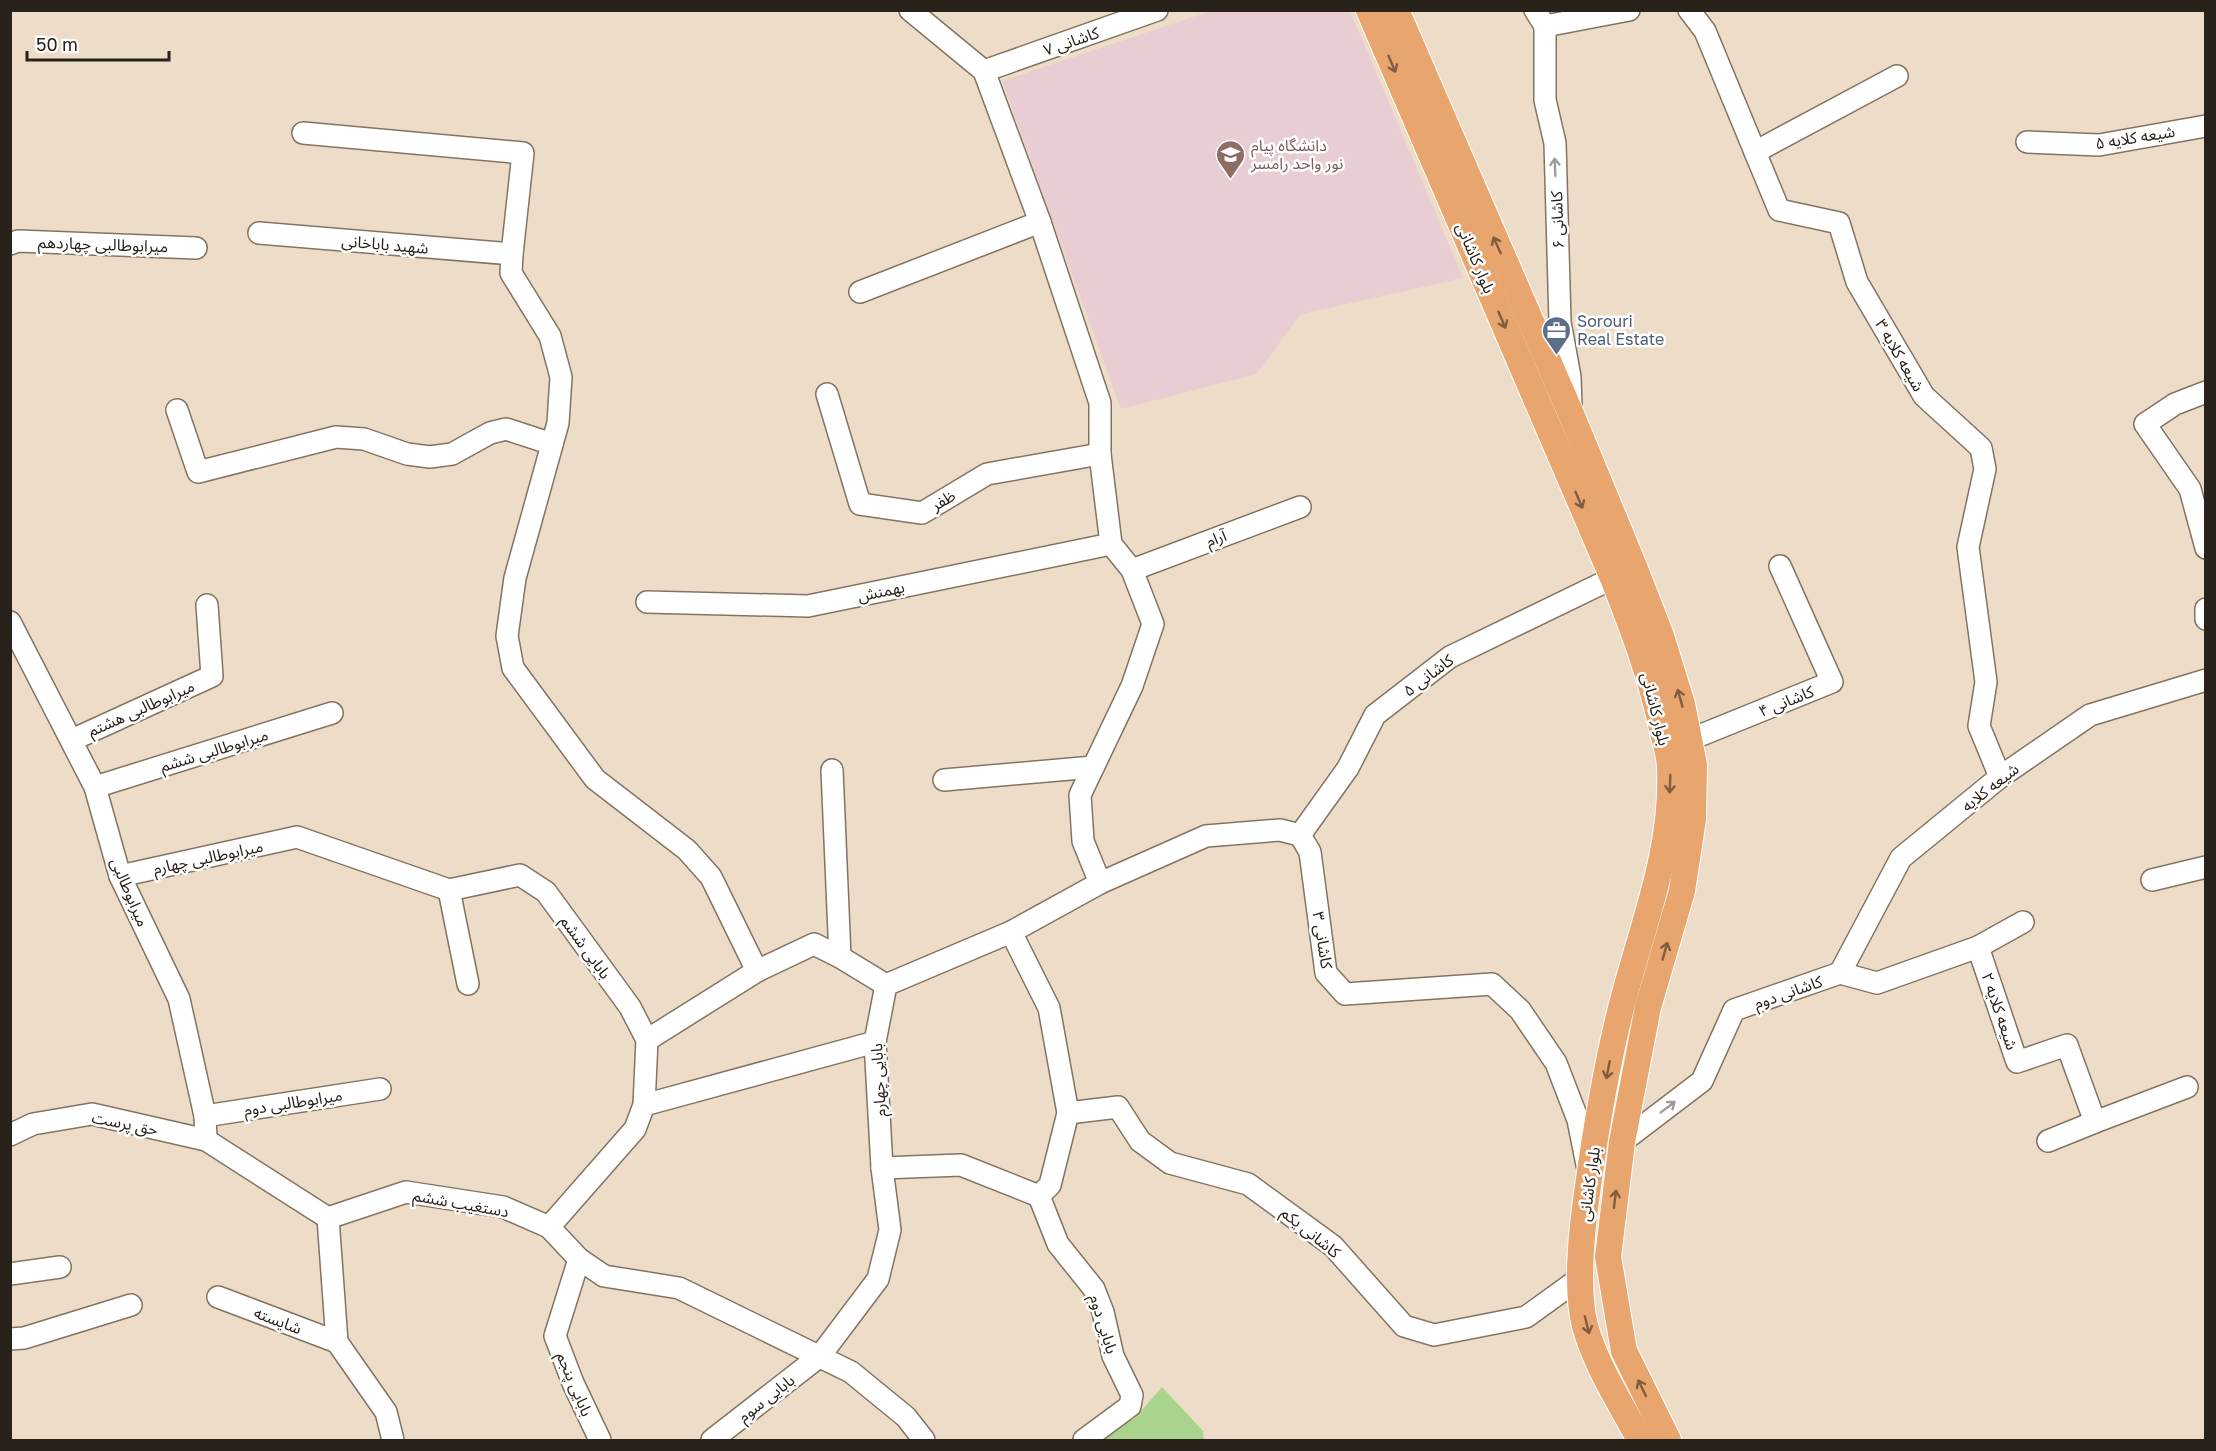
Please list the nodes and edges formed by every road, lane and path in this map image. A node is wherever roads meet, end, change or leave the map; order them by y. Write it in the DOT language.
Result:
graph roads {
  1 [pos="910,10"];
  2 [pos="1157,10"];
  3 [pos="1369,10"];
  4 [pos="1396,10"];
  5 [pos="1629,10"];
  6 [pos="1689,10"];
  7 [pos="1540,18"];
  8 [pos="984,71"];
  9 [pos="1897,76"];
  10 [pos="2205,126"];
  11 [pos="303,133"];
  12 [pos="2027,142"];
  13 [pos="1755,152"];
  14 [pos="1040,222"];
  15 [pos="259,233"];
  16 [pos="10,244"];
  17 [pos="196,248"];
  18 [pos="512,254"];
  19 [pos="860,292"];
  20 [pos="2205,392"];
  21 [pos="828,394"];
  22 [pos="177,410"];
  23 [pos="1571,414"];
  24 [pos="552,444"];
  25 [pos="1100,454"];
  26 [pos="1300,507"];
  27 [pos="1111,544"];
  28 [pos="2205,548"];
  29 [pos="1780,566"];
  30 [pos="1132,570"];
  31 [pos="1613,578"];
  32 [pos="647,602"];
  33 [pos="207,605"];
  34 [pos="2205,609"];
  35 [pos="2205,619"];
  36 [pos="10,622"];
  37 [pos="2205,680"];
  38 [pos="332,713"];
  39 [pos="72,740"];
  40 [pos="1689,740"];
  41 [pos="1093,767"];
  42 [pos="832,770"];
  43 [pos="2001,777"];
  44 [pos="944,780"];
  45 [pos="95,787"];
  46 [pos="1300,835"];
  47 [pos="2205,867"];
  48 [pos="120,876"];
  49 [pos="2152,880"];
  50 [pos="1100,883"];
  51 [pos="449,890"];
  52 [pos="2023,921"];
  53 [pos="1011,932"];
  54 [pos="1978,947"];
  55 [pos="840,957"];
  56 [pos="757,971"];
  57 [pos="1840,974"];
  58 [pos="468,984"];
  59 [pos="886,985"];
  60 [pos="647,1040"];
  61 [pos="874,1042"];
  62 [pos="2187,1087"];
  63 [pos="380,1089"];
  64 [pos="644,1105"];
  65 [pos="1068,1113"];
  66 [pos="205,1116"];
  67 [pos="2095,1122"];
  68 [pos="10,1136"];
  69 [pos="206,1140"];
  70 [pos="2048,1141"];
  71 [pos="1622,1142"];
  72 [pos="882,1168"];
  73 [pos="1589,1176"];
  74 [pos="1039,1196"];
  75 [pos="328,1218"];
  76 [pos="549,1227"];
  77 [pos="579,1259"];
  78 [pos="60,1267"];
  79 [pos="10,1274"];
  80 [pos="1580,1278"];
  81 [pos="218,1297"];
  82 [pos="131,1305"];
  83 [pos="10,1339"];
  84 [pos="337,1342"];
  85 [pos="820,1356"];
  86 [pos="1656,1417"];
  87 [pos="1637,1434"];
  88 [pos="393,1440"];
  89 [pos="600,1440"];
  90 [pos="712,1440"];
  91 [pos="924,1440"];
  92 [pos="1084,1440"];
  93 [pos="1668,1440"];
  1 -- 8 [label="street"];
  2 -- 8 [label="street, کاشانی ۷"];
  3 -- 31 [label="main road, بلوار کاشانی, one-way"];
  23 -- 4 [label="main road, بلوار کاشانی, one-way"];
  5 -- 7 [label="street"];
  6 -- 13 [label="street, شیعه کلایه ۳"];
  23 -- 7 [label="street, کاشانی ۶, one-way"];
  8 -- 14 [label="street"];
  9 -- 13 [label="street"];
  10 -- 12 [label="street, شیعه کلایه ۵"];
  11 -- 18 [label="street"];
  13 -- 43 [label="street, شیعه کلایه ۳"];
  14 -- 19 [label="street"];
  14 -- 25 [label="street"];
  15 -- 18 [label="street, شهید باباخانی"];
  16 -- 17 [label="street, میرابوطالبی چهاردهم"];
  18 -- 24 [label="street"];
  20 -- 28 [label="street"];
  21 -- 25 [label="street, ظفر"];
  22 -- 24 [label="street"];
  40 -- 23 [label="main road, بلوار کاشانی, one-way"];
  24 -- 56 [label="street"];
  25 -- 27 [label="street"];
  26 -- 30 [label="street, آرام"];
  27 -- 30 [label="street"];
  27 -- 32 [label="street, بهمنش"];
  29 -- 40 [label="street, کاشانی ۴"];
  30 -- 41 [label="street"];
  31 -- 46 [label="street, کاشانی ۵"];
  31 -- 73 [label="main road, بلوار کاشانی, one-way"];
  33 -- 39 [label="street, میرابوطالبی هشتم"];
  34 -- 35 [label="street"];
  36 -- 39 [label="street, میرابوطالبی"];
  37 -- 43 [label="street, شیعه کلایه"];
  38 -- 45 [label="street, میرابوطالبی ششم"];
  39 -- 45 [label="street, میرابوطالبی"];
  71 -- 40 [label="main road, بلوار کاشانی, one-way"];
  41 -- 44 [label="street"];
  41 -- 50 [label="street"];
  42 -- 55 [label="street"];
  43 -- 57 [label="street, شیعه کلایه"];
  45 -- 48 [label="street, میرابوطالبی"];
  46 -- 50 [label="street"];
  46 -- 73 [label="street, کاشانی ۳"];
  47 -- 49 [label="street"];
  48 -- 51 [label="street, میرابوطالبی چهارم"];
  48 -- 66 [label="street, میرابوطالبی"];
  50 -- 53 [label="street"];
  51 -- 58 [label="street"];
  51 -- 60 [label="street, بابایی ششم"];
  52 -- 54 [label="street"];
  53 -- 59 [label="street"];
  53 -- 65 [label="street"];
  54 -- 57 [label="street"];
  54 -- 67 [label="street, شیعه کلایه ۲"];
  55 -- 56 [label="street"];
  55 -- 59 [label="street"];
  56 -- 60 [label="street"];
  71 -- 57 [label="street, کاشانی دوم, one-way"];
  59 -- 61 [label="street, بابایی چهارم"];
  60 -- 64 [label="street, بابایی ششم"];
  61 -- 64 [label="street"];
  61 -- 72 [label="street, بابایی چهارم"];
  62 -- 67 [label="street"];
  63 -- 66 [label="street, میرابوطالبی دوم"];
  64 -- 76 [label="street, بابایی ششم"];
  65 -- 74 [label="street"];
  65 -- 80 [label="street, کاشانی یکم"];
  66 -- 69 [label="street, میرابوطالبی"];
  67 -- 70 [label="street"];
  68 -- 69 [label="street, حق پرست"];
  69 -- 75 [label="street"];
  86 -- 71 [label="main road, بلوار کاشانی, one-way"];
  72 -- 74 [label="street"];
  72 -- 85 [label="street, بابایی چهارم"];
  73 -- 80 [label="main road, بلوار کاشانی"];
  74 -- 92 [label="street, بابایی دوم"];
  75 -- 76 [label="street, دستغیب ششم"];
  75 -- 84 [label="street"];
  76 -- 77 [label="street, دستغیب ششم"];
  77 -- 85 [label="street, دستغیب ششم"];
  77 -- 89 [label="street, بابایی پنجم"];
  78 -- 79 [label="street"];
  80 -- 87 [label="main road, بلوار کاشانی, one-way"];
  81 -- 84 [label="street, شایسته"];
  82 -- 83 [label="street"];
  84 -- 88 [label="street"];
  85 -- 90 [label="street, بابایی سوم"];
  85 -- 91 [label="street, دستغیب ششم"];
  86 -- 87 [label="main road"];
  86 -- 93 [label="main road, بلوار کاشانی"];
}
